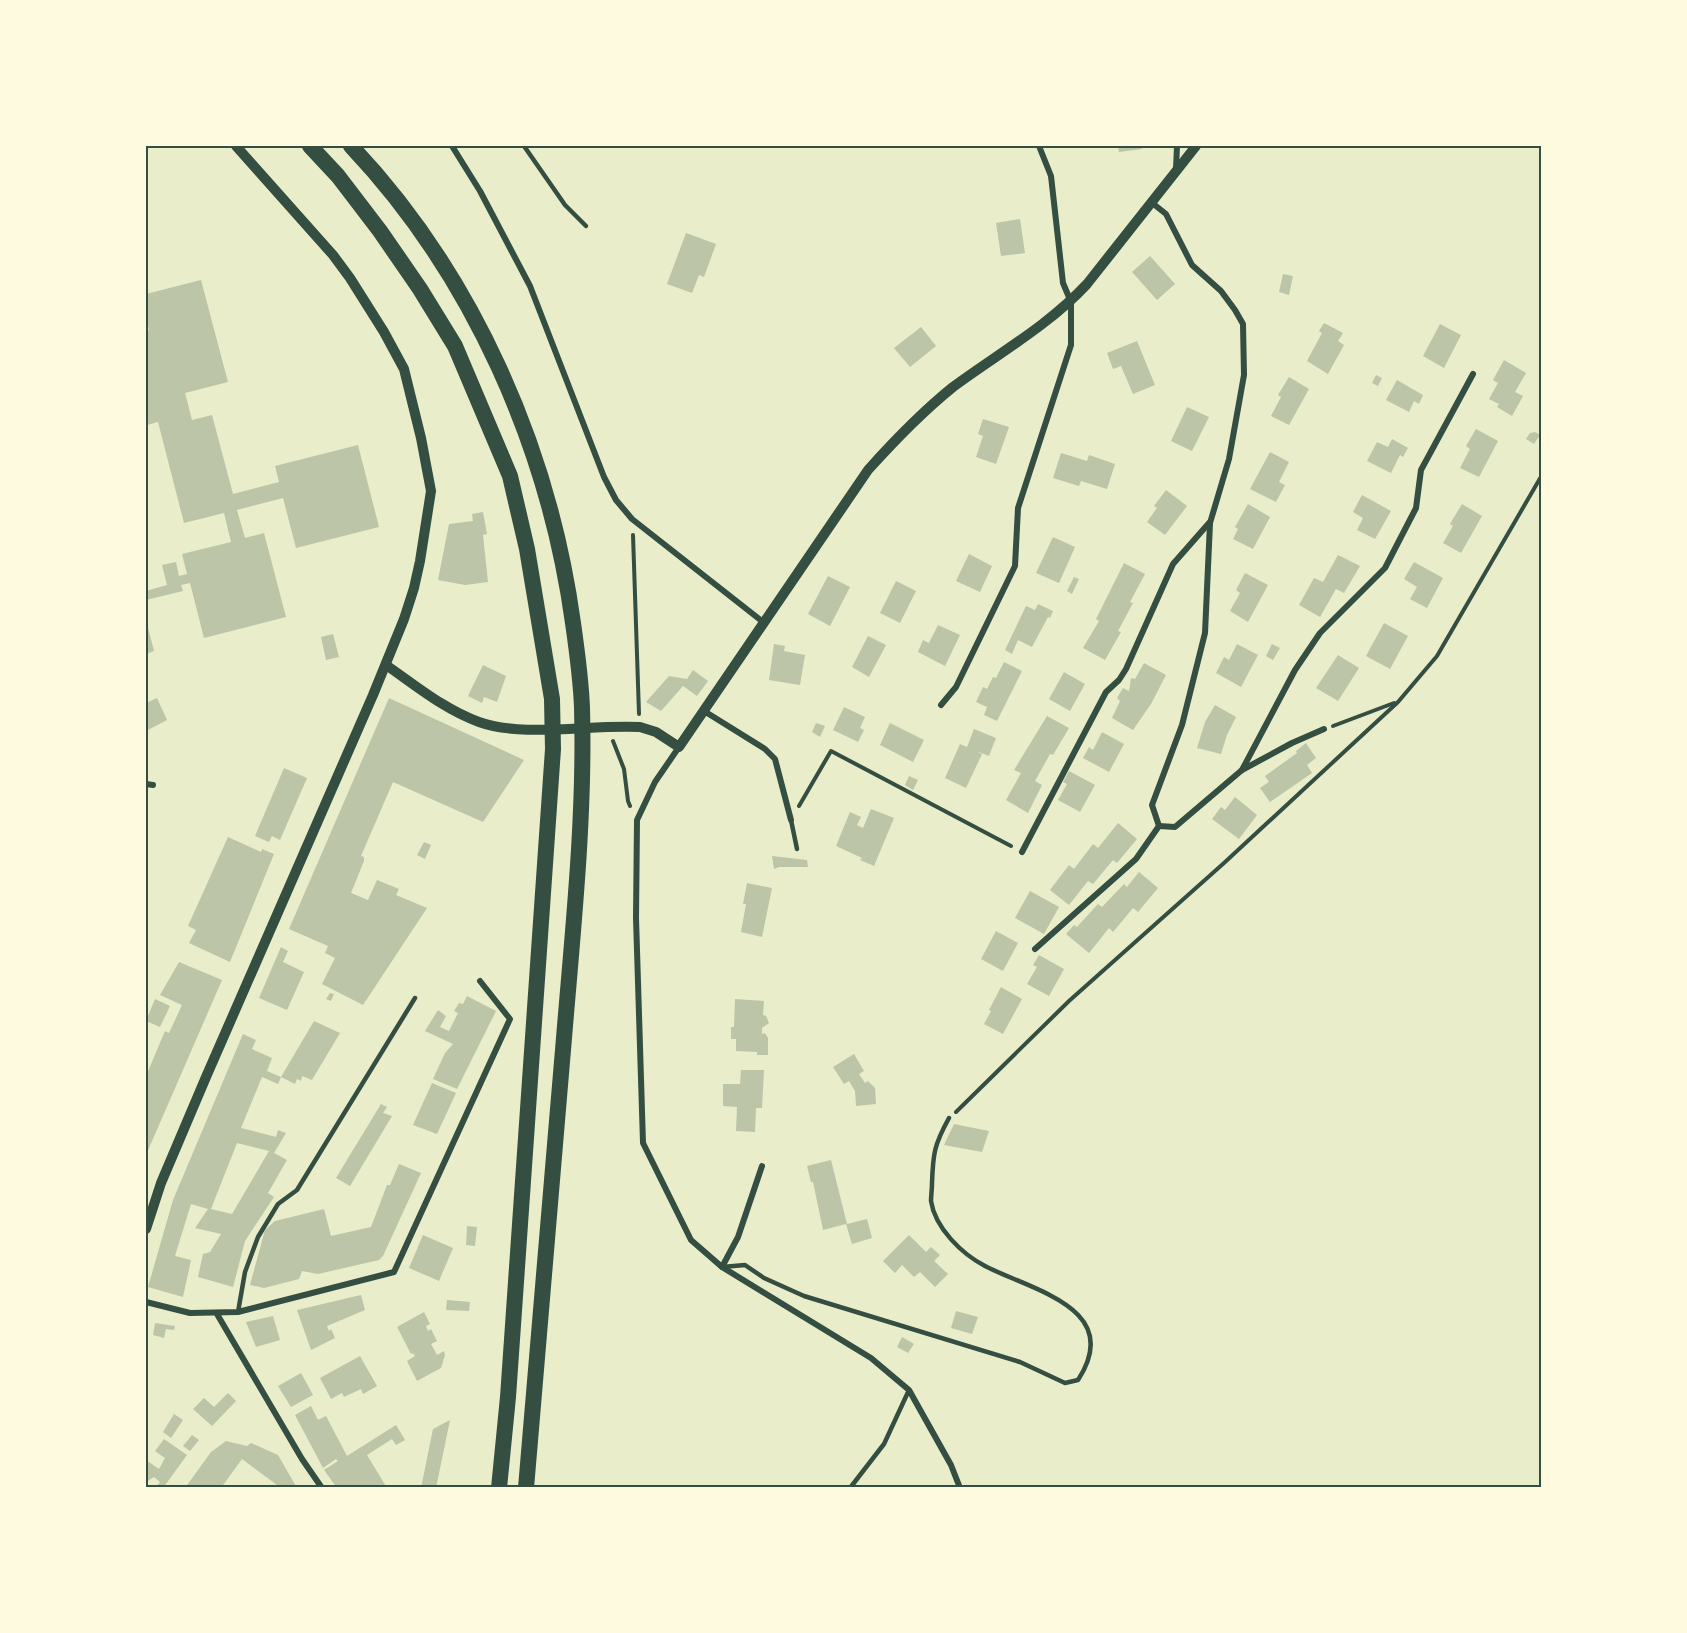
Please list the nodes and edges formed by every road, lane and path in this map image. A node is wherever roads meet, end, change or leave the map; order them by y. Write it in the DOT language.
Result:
graph roads {
  1 [pos="236,146"];
  2 [pos="310,146"];
  3 [pos="351,146"];
  4 [pos="452,146"];
  5 [pos="524,146"];
  6 [pos="1039,146"];
  7 [pos="1177,146"];
  8 [pos="1196,146"];
  9 [pos="1176,169"];
  10 [pos="1151,201"];
  11 [pos="586,226"];
  12 [pos="1071,302"];
  13 [pos="1473,374"];
  14 [pos="1542,475"];
  15 [pos="632,519"];
  16 [pos="1210,522"];
  17 [pos="764,622"];
  18 [pos="386,665"];
  19 [pos="1398,702"];
  20 [pos="941,705"];
  21 [pos="704,711"];
  22 [pos="640,726"];
  23 [pos="607,727"];
  24 [pos="1324,729"];
  25 [pos="679,747"];
  26 [pos="1242,770"];
  27 [pos="146,784"];
  28 [pos="153,785"];
  29 [pos="637,820"];
  30 [pos="791,820"];
  31 [pos="1159,826"];
  32 [pos="798,849"];
  33 [pos="1022,852"];
  34 [pos="1035,949"];
  35 [pos="480,981"];
  36 [pos="415,998"];
  37 [pos="949,1118"];
  38 [pos="762,1166"];
  39 [pos="149,1207"];
  40 [pos="146,1229"];
  41 [pos="722,1267"];
  42 [pos="146,1302"];
  43 [pos="238,1312"];
  44 [pos="217,1314"];
  45 [pos="909,1390"];
  46 [pos="322,1488"];
  47 [pos="499,1488"];
  48 [pos="526,1488"];
  49 [pos="850,1488"];
  50 [pos="960,1488"];
  1 -- 18 [label="street"];
  2 -- 47 [label="highway"];
  3 -- 48 [label="highway"];
  4 -- 15 [label="street"];
  5 -- 11 [label="lane"];
  6 -- 12 [label="street"];
  7 -- 9 [label="street"];
  8 -- 9 [label="street"];
  9 -- 10 [label="street"];
  10 -- 12 [label="street"];
  10 -- 16 [label="street"];
  12 -- 17 [label="street"];
  12 -- 20 [label="street"];
  13 -- 26 [label="street"];
  14 -- 19 [label="path"];
  15 -- 17 [label="street"];
  15 -- 22 [label="path"];
  16 -- 31 [label="street"];
  16 -- 33 [label="street"];
  17 -- 21 [label="street"];
  18 -- 23 [label="street"];
  18 -- 39 [label="street"];
  19 -- 24 [label="path"];
  19 -- 37 [label="path"];
  21 -- 25 [label="street"];
  21 -- 30 [label="street"];
  22 -- 23 [label="street"];
  22 -- 25 [label="street"];
  23 -- 29 [label="path"];
  24 -- 26 [label="street"];
  25 -- 29 [label="street"];
  26 -- 31 [label="street"];
  27 -- 28 [label="street"];
  29 -- 41 [label="street"];
  30 -- 32 [label="lane"];
  30 -- 33 [label="path"];
  31 -- 34 [label="street"];
  35 -- 43 [label="street"];
  36 -- 43 [label="lane"];
  37 -- 41 [label="lane"];
  38 -- 41 [label="street"];
  39 -- 40 [label="street"];
  41 -- 45 [label="street"];
  42 -- 44 [label="street"];
  43 -- 44 [label="street"];
  44 -- 46 [label="street"];
  45 -- 49 [label="lane"];
  45 -- 50 [label="street"];
}
